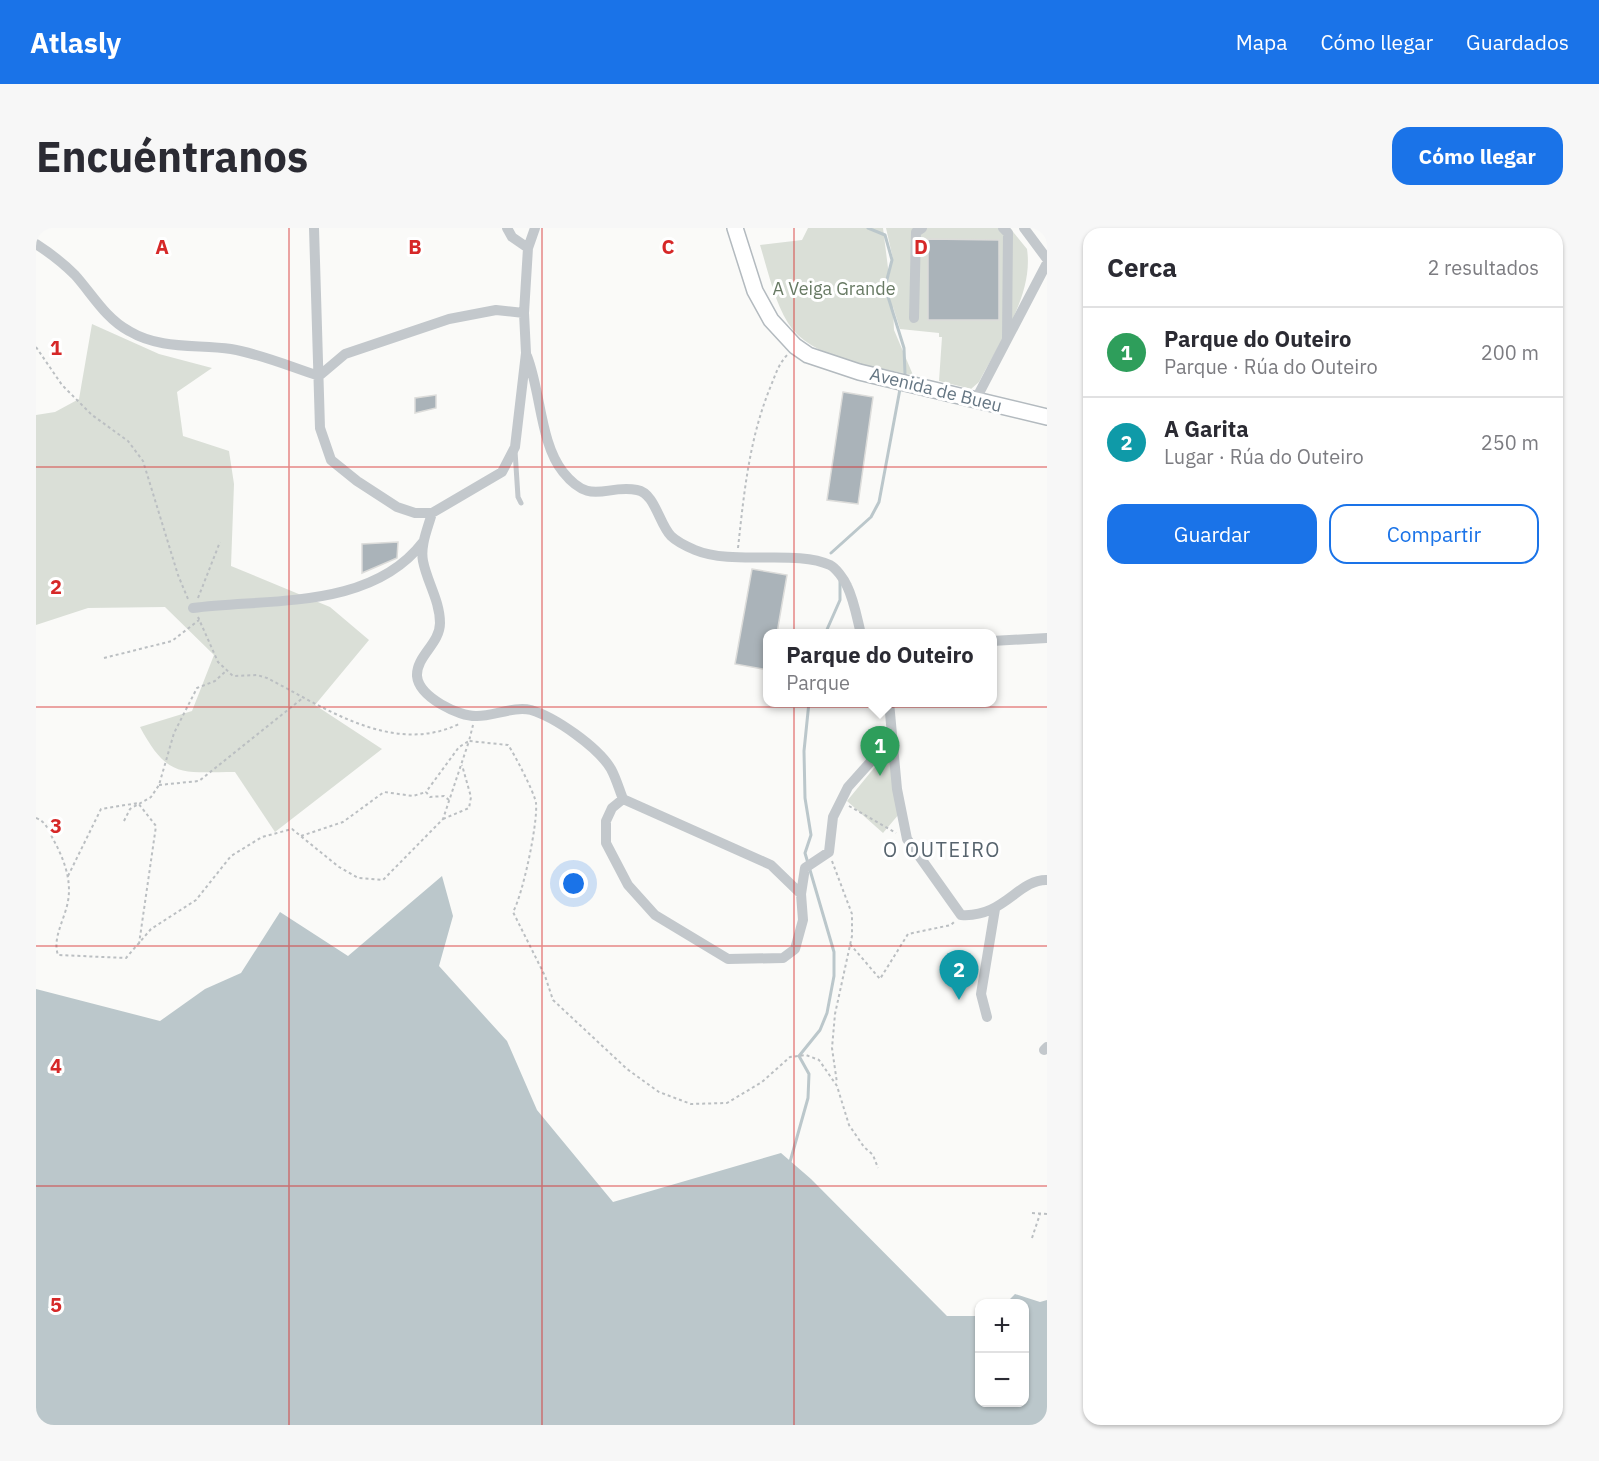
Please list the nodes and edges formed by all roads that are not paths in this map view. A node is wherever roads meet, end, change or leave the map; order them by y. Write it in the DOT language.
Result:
graph roads {
  1 [pos="314,228"];
  2 [pos="507,228"];
  3 [pos="535,228"];
  4 [pos="735,228"];
  5 [pos="922,228"];
  6 [pos="1003,228"];
  7 [pos="1024,228"];
  8 [pos="36,244"];
  9 [pos="528,248"];
  10 [pos="1047,261"];
  11 [pos="524,313"];
  12 [pos="914,318"];
  13 [pos="1007,341"];
  14 [pos="526,353"];
  15 [pos="319,376"];
  16 [pos="976,399"];
  17 [pos="1047,417"];
  18 [pos="515,447"];
  19 [pos="521,503"];
  20 [pos="432,513"];
  21 [pos="424,542"];
  22 [pos="193,608"];
  23 [pos="860,629"];
  24 [pos="1047,639"];
  25 [pos="997,641"];
  26 [pos="889,707"];
  27 [pos="891,739"];
  28 [pos="623,799"];
  29 [pos="1047,880"];
  30 [pos="801,894"];
  31 [pos="995,909"];
  32 [pos="987,1017"];
  1 -- 15 [label="street"];
  2 -- 9 [label="street"];
  3 -- 9 [label="street"];
  4 -- 16 [label="main road, Avenida de Bueu"];
  5 -- 12 [label="street"];
  6 -- 13 [label="street"];
  7 -- 10 [label="street"];
  8 -- 15 [label="street"];
  9 -- 11 [label="street"];
  10 -- 13 [label="street"];
  11 -- 14 [label="street"];
  11 -- 15 [label="street"];
  13 -- 16 [label="street"];
  14 -- 18 [label="street"];
  14 -- 23 [label="street"];
  15 -- 20 [label="street"];
  16 -- 17 [label="main road, Avenida de Bueu"];
  18 -- 19 [label="lane"];
  18 -- 20 [label="street"];
  20 -- 21 [label="street"];
  21 -- 22 [label="street"];
  21 -- 28 [label="street"];
  24 -- 25 [label="street"];
  26 -- 27 [label="street"];
  27 -- 30 [label="street"];
  27 -- 31 [label="street"];
  28 -- 30 [label="street"];
  28 -- 30 [label="street"];
  29 -- 31 [label="street"];
  31 -- 32 [label="street"];
}
